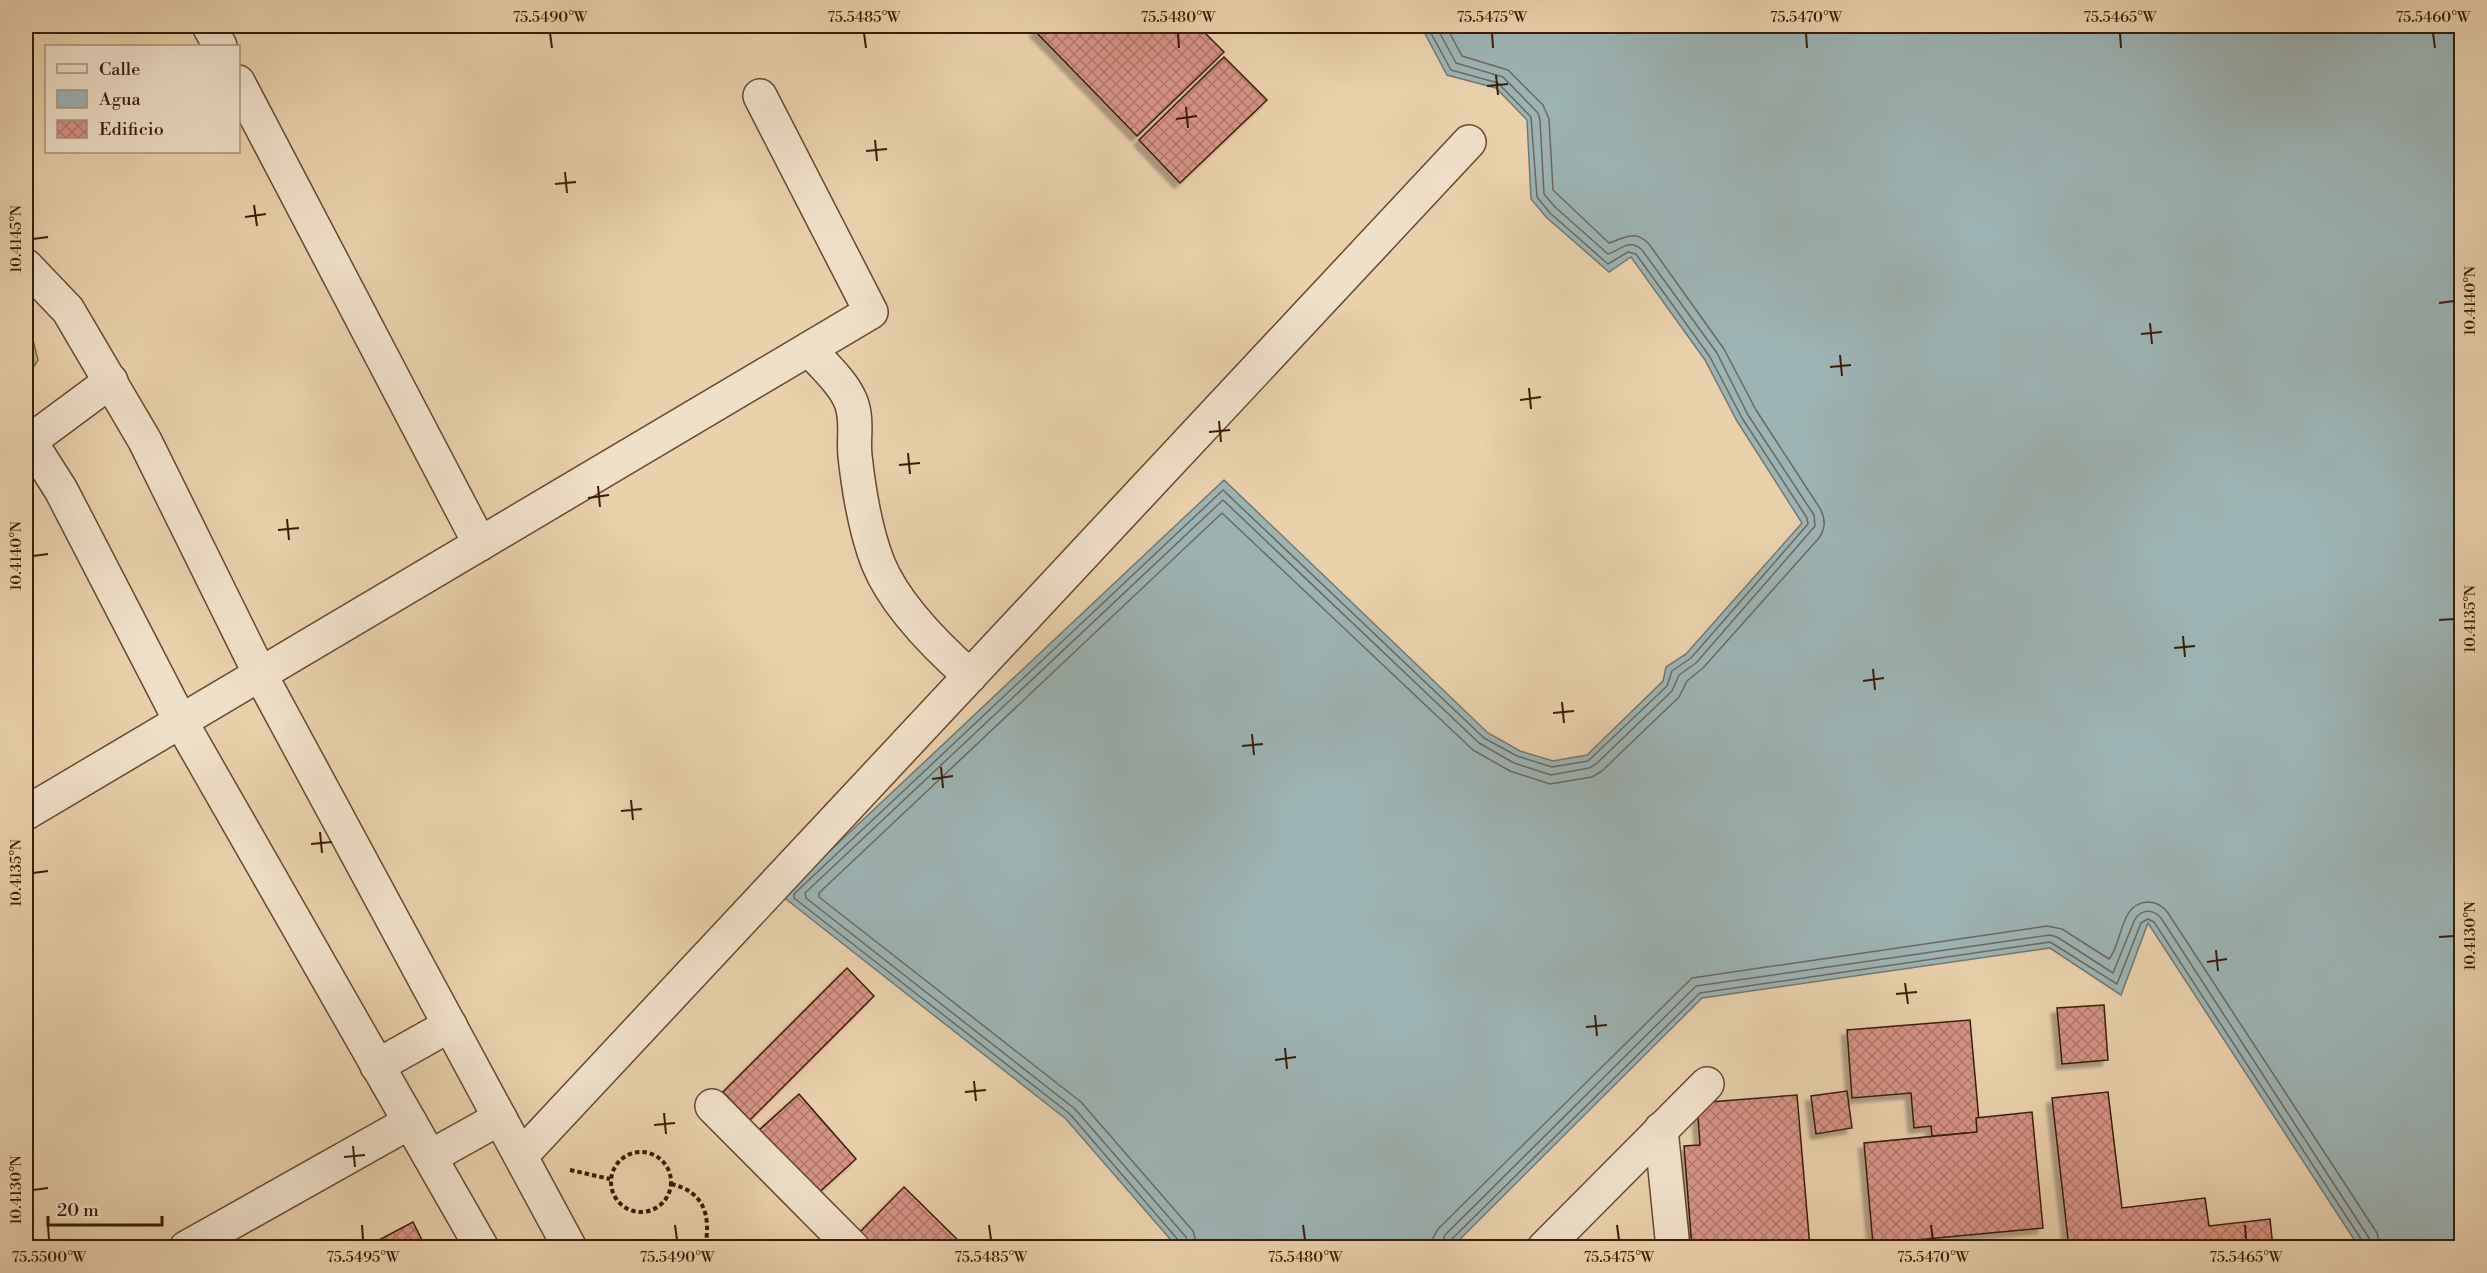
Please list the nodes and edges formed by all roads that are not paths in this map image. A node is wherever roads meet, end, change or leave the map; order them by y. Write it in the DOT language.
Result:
graph roads {
  1 [pos="209,26"];
  2 [pos="219,45"];
  3 [pos="240,86"];
  4 [pos="760,96"];
  5 [pos="1469,142"];
  6 [pos="26,266"];
  7 [pos="809,349"];
  8 [pos="111,381"];
  9 [pos="28,438"];
  10 [pos="480,544"];
  11 [pos="260,674"];
  12 [pos="970,676"];
  13 [pos="181,722"];
  14 [pos="26,813"];
  15 [pos="450,1025"];
  16 [pos="377,1066"];
  17 [pos="1707,1084"];
  18 [pos="712,1106"];
  19 [pos="500,1118"];
  20 [pos="410,1122"];
  21 [pos="1661,1129"];
  22 [pos="521,1156"];
  23 [pos="430,1157"];
  24 [pos="186,1248"];
  25 [pos="482,1248"];
  26 [pos="570,1248"];
  27 [pos="853,1248"];
  28 [pos="1544,1248"];
  29 [pos="1673,1248"];
  1 -- 2 [label="lane"];
  3 -- 10 [label="lane"];
  4 -- 7 [label="lane"];
  5 -- 12 [label="lane"];
  6 -- 8 [label="lane"];
  7 -- 10 [label="lane"];
  7 -- 12 [label="lane"];
  8 -- 9 [label="lane"];
  8 -- 11 [label="lane"];
  9 -- 13 [label="lane"];
  10 -- 11 [label="lane"];
  11 -- 13 [label="lane"];
  11 -- 15 [label="lane"];
  12 -- 22 [label="lane"];
  13 -- 14 [label="lane"];
  13 -- 16 [label="lane"];
  15 -- 16 [label="lane"];
  15 -- 19 [label="lane"];
  16 -- 20 [label="lane"];
  17 -- 21 [label="lane"];
  18 -- 27 [label="lane"];
  19 -- 22 [label="lane"];
  19 -- 23 [label="lane"];
  20 -- 23 [label="lane"];
  20 -- 24 [label="lane"];
  21 -- 28 [label="lane"];
  21 -- 29 [label="lane"];
  22 -- 26 [label="lane"];
  23 -- 25 [label="lane"];
}
